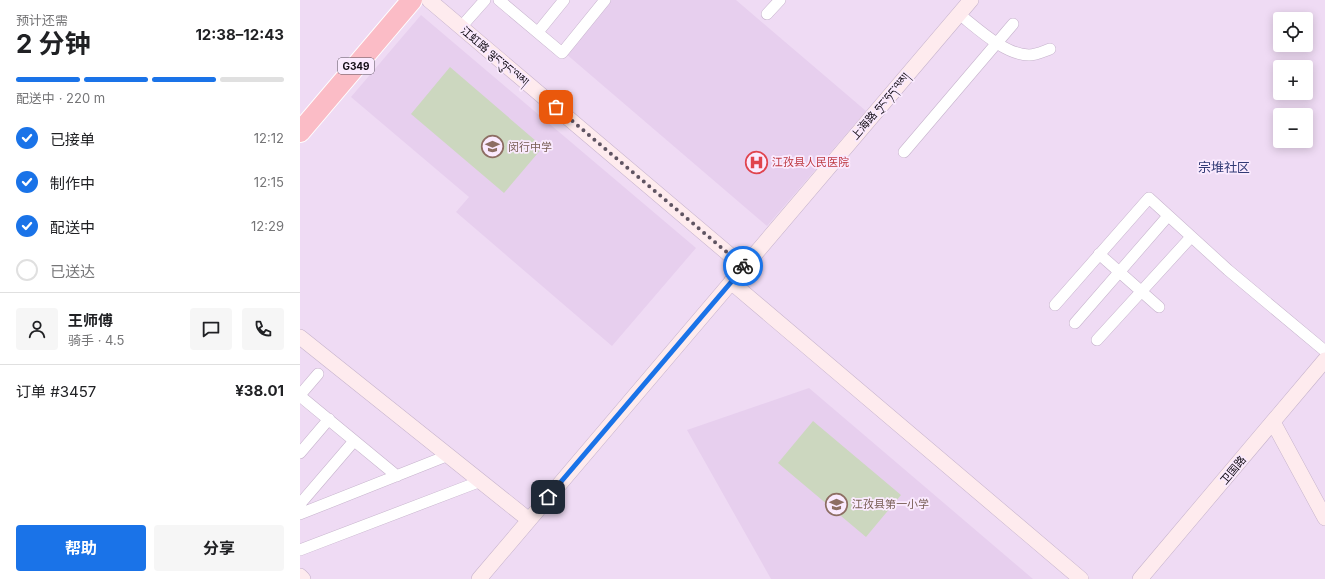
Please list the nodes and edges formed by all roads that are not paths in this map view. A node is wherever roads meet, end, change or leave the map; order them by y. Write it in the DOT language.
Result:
graph roads {
  1 [pos="412,0"];
  2 [pos="429,0"];
  3 [pos="485,0"];
  4 [pos="499,0"];
  5 [pos="564,0"];
  6 [pos="605,0"];
  7 [pos="780,0"];
  8 [pos="971,0"];
  9 [pos="768,14"];
  10 [pos="959,14"];
  11 [pos="1013,24"];
  12 [pos="461,27"];
  13 [pos="538,32"];
  14 [pos="997,43"];
  15 [pos="1050,48"];
  16 [pos="300,132"];
  17 [pos="904,152"];
  18 [pos="1168,216"];
  19 [pos="1191,236"];
  20 [pos="1099,254"];
  21 [pos="744,267"];
  22 [pos="1120,272"];
  23 [pos="731,282"];
  24 [pos="1142,291"];
  25 [pos="1055,305"];
  26 [pos="1159,307"];
  27 [pos="1075,323"];
  28 [pos="300,337"];
  29 [pos="1097,340"];
  30 [pos="1325,351"];
  31 [pos="1325,360"];
  32 [pos="318,374"];
  33 [pos="300,395"];
  34 [pos="329,420"];
  35 [pos="1273,422"];
  36 [pos="354,441"];
  37 [pos="300,453"];
  38 [pos="449,455"];
  39 [pos="396,476"];
  40 [pos="481,481"];
  41 [pos="300,504"];
  42 [pos="300,514"];
  43 [pos="1325,518"];
  44 [pos="529,520"];
  45 [pos="300,550"];
  46 [pos="300,576"];
  47 [pos="303,579"];
  48 [pos="479,579"];
  49 [pos="1081,579"];
  50 [pos="1140,579"];
  1 -- 16 [label="highway, G349"];
  2 -- 12 [label="main road, 江虹路 ལྕང་ཧུང་ལམ།"];
  3 -- 12 [label="street"];
  4 -- 13 [label="street"];
  5 -- 13 [label="street"];
  6 -- 13 [label="street"];
  7 -- 9 [label="street"];
  8 -- 10 [label="main road, 上海路 ཧྲང་ཧད་ལམ།"];
  10 -- 14 [label="street"];
  10 -- 21 [label="main road, 上海路 ཧྲང་ཧད་ལམ།"];
  11 -- 14 [label="street"];
  12 -- 21 [label="main road, 江虹路 ལྕང་ཧུང་ལམ།"];
  14 -- 15 [label="street"];
  14 -- 17 [label="street"];
  18 -- 19 [label="street"];
  18 -- 20 [label="street"];
  18 -- 22 [label="street"];
  19 -- 24 [label="street"];
  19 -- 30 [label="street"];
  20 -- 22 [label="street"];
  20 -- 25 [label="street"];
  21 -- 23 [label="main road, 上海路 ཧྲང་ཧད་ལམ།"];
  22 -- 24 [label="street"];
  22 -- 27 [label="street"];
  23 -- 44 [label="main road, 上海路 ཧྲང་ཧད་ལམ།"];
  23 -- 49 [label="main road"];
  24 -- 26 [label="street"];
  24 -- 29 [label="street"];
  28 -- 38 [label="main road"];
  31 -- 35 [label="main road, 卫国路"];
  32 -- 33 [label="street"];
  33 -- 34 [label="street"];
  34 -- 36 [label="street"];
  34 -- 37 [label="street"];
  35 -- 43 [label="main road"];
  35 -- 50 [label="main road, 卫国路"];
  36 -- 39 [label="street"];
  36 -- 41 [label="street"];
  38 -- 39 [label="street"];
  38 -- 40 [label="main road"];
  39 -- 42 [label="street"];
  40 -- 44 [label="main road"];
  40 -- 45 [label="street"];
  44 -- 48 [label="main road, 上海路 ཧྲང་ཧད་ལམ།"];
  46 -- 47 [label="main road"];
}
